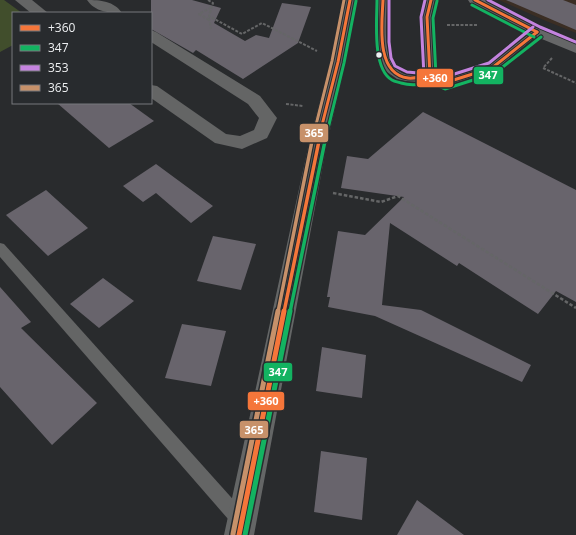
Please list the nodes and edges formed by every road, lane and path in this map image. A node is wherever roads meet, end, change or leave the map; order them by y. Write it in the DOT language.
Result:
graph roads {
  1 [pos="22,0"];
  2 [pos="94,0"];
  3 [pos="208,0"];
  4 [pos="350,0"];
  5 [pos="383,0"];
  6 [pos="431,0"];
  7 [pos="475,0"];
  8 [pos="212,7"];
  9 [pos="40,12"];
  10 [pos="113,12"];
  11 [pos="209,16"];
  12 [pos="209,20"];
  13 [pos="211,29"];
  14 [pos="537,32"];
  15 [pos="152,36"];
  16 [pos="300,42"];
  17 [pos="576,48"];
  18 [pos="554,56"];
  19 [pos="430,76"];
  20 [pos="576,82"];
  21 [pos="152,91"];
  22 [pos="254,100"];
  23 [pos="326,109"];
  24 [pos="333,186"];
  25 [pos="0,248"];
  26 [pos="576,308"];
  27 [pos="241,528"];
  1 -- 9 [label="street"];
  2 -- 10 [label="street"];
  3 -- 8 [label="path"];
  4 -- 23 [label="main road"];
  5 -- 19 [label="lane"];
  6 -- 19 [label="lane"];
  7 -- 14 [label="main road"];
  8 -- 11 [label="path"];
  8 -- 12 [label="path"];
  11 -- 12 [label="path"];
  11 -- 16 [label="path"];
  12 -- 13 [label="path"];
  14 -- 17 [label="main road"];
  14 -- 19 [label="lane"];
  15 -- 22 [label="street"];
  18 -- 20 [label="path"];
  21 -- 22 [label="street"];
  22 -- 23 [label="path"];
  23 -- 27 [label="main road"];
  24 -- 26 [label="path"];
  25 -- 27 [label="lane"];
}
